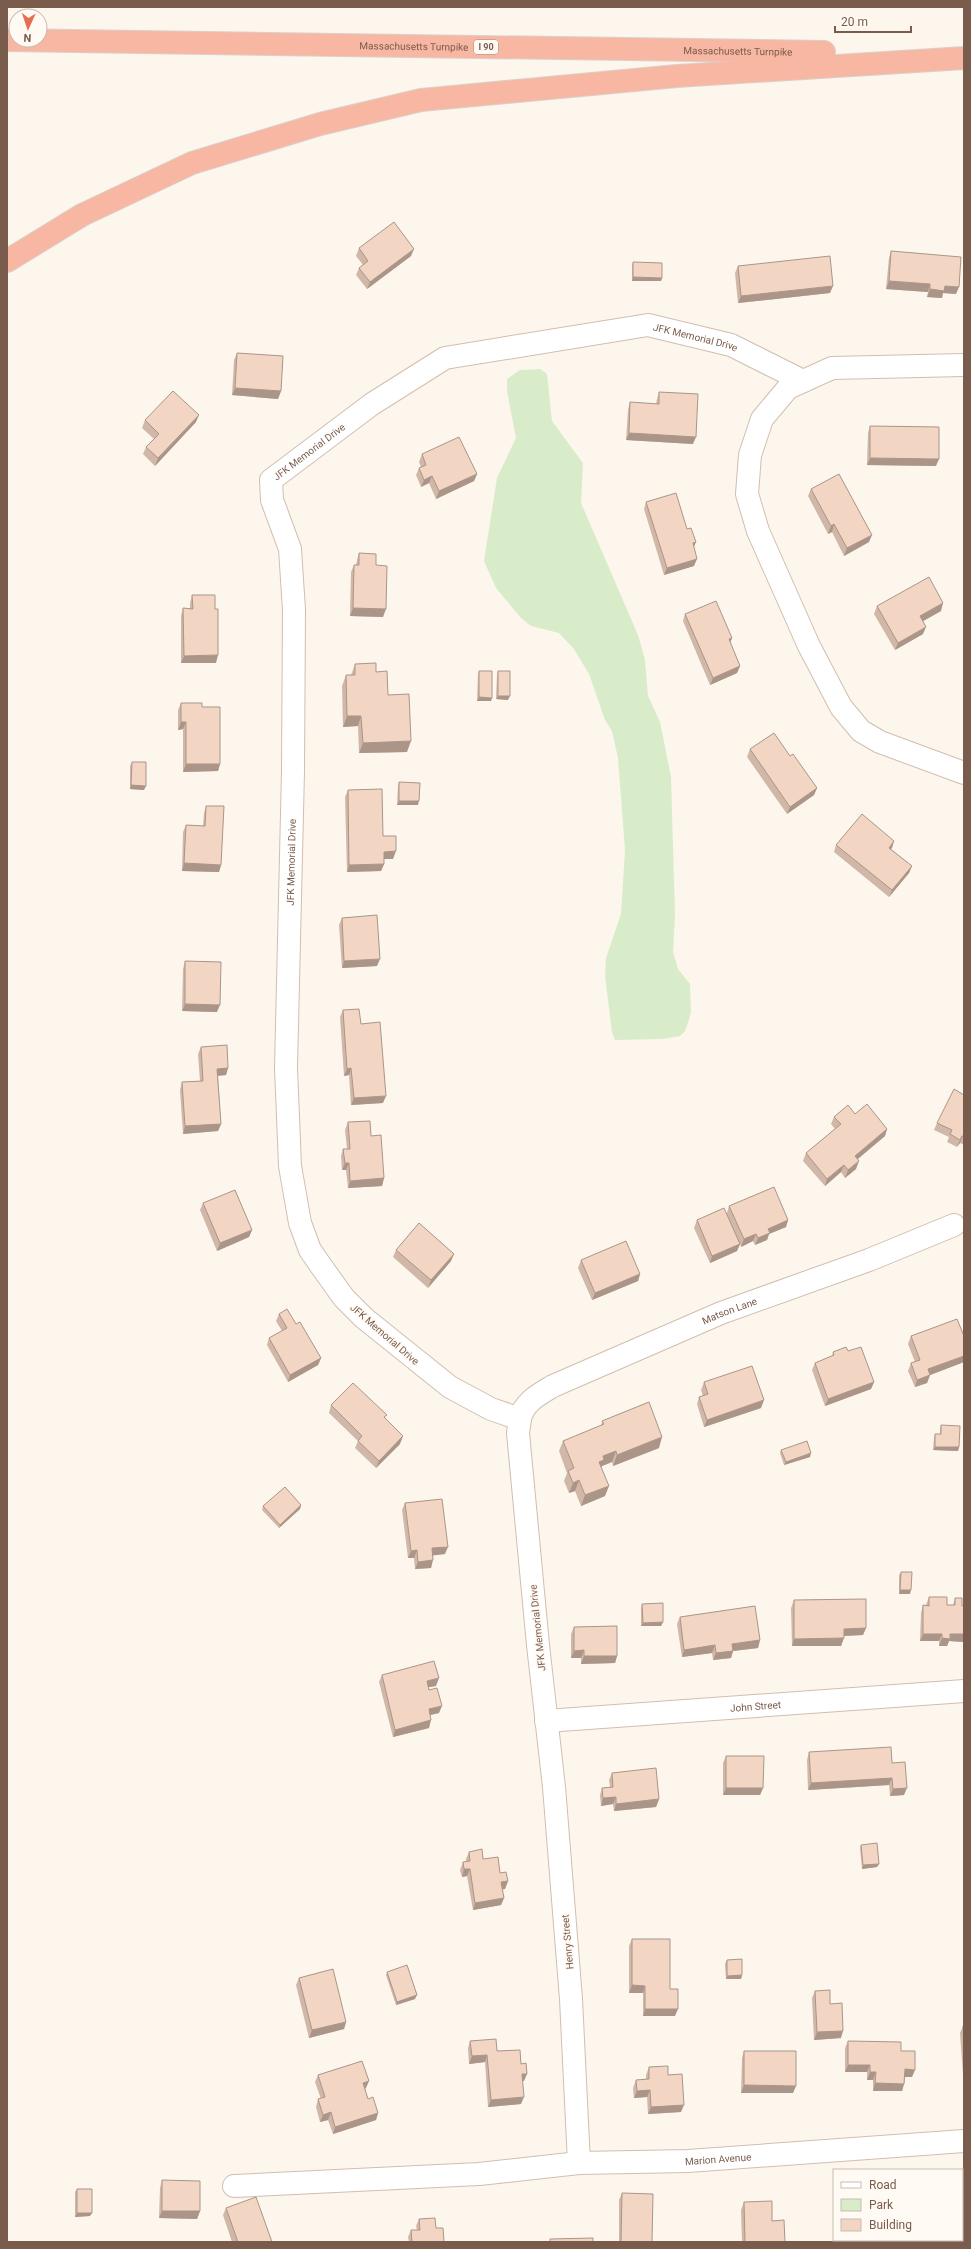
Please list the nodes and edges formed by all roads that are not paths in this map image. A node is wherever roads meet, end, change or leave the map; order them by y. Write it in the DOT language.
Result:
graph roads {
  1 [pos="7,40"];
  2 [pos="964,54"];
  3 [pos="964,58"];
  4 [pos="7,261"];
  5 [pos="964,364"];
  6 [pos="803,381"];
  7 [pos="964,773"];
  8 [pos="954,1225"];
  9 [pos="520,1420"];
  10 [pos="964,1691"];
  11 [pos="546,1721"];
  12 [pos="964,2141"];
  13 [pos="579,2163"];
  14 [pos="234,2186"];
  1 -- 2 [label="highway, Massachusetts Turnpike / I 90"];
  3 -- 4 [label="highway"];
  5 -- 6 [label="street"];
  6 -- 7 [label="street"];
  6 -- 9 [label="street, JFK Memorial Drive"];
  8 -- 9 [label="street, Matson Lane"];
  9 -- 11 [label="street, JFK Memorial Drive"];
  10 -- 11 [label="street, John Street"];
  11 -- 13 [label="street, Henry Street"];
  12 -- 13 [label="street, Marion Avenue"];
  13 -- 14 [label="street, Marion Avenue"];
}
